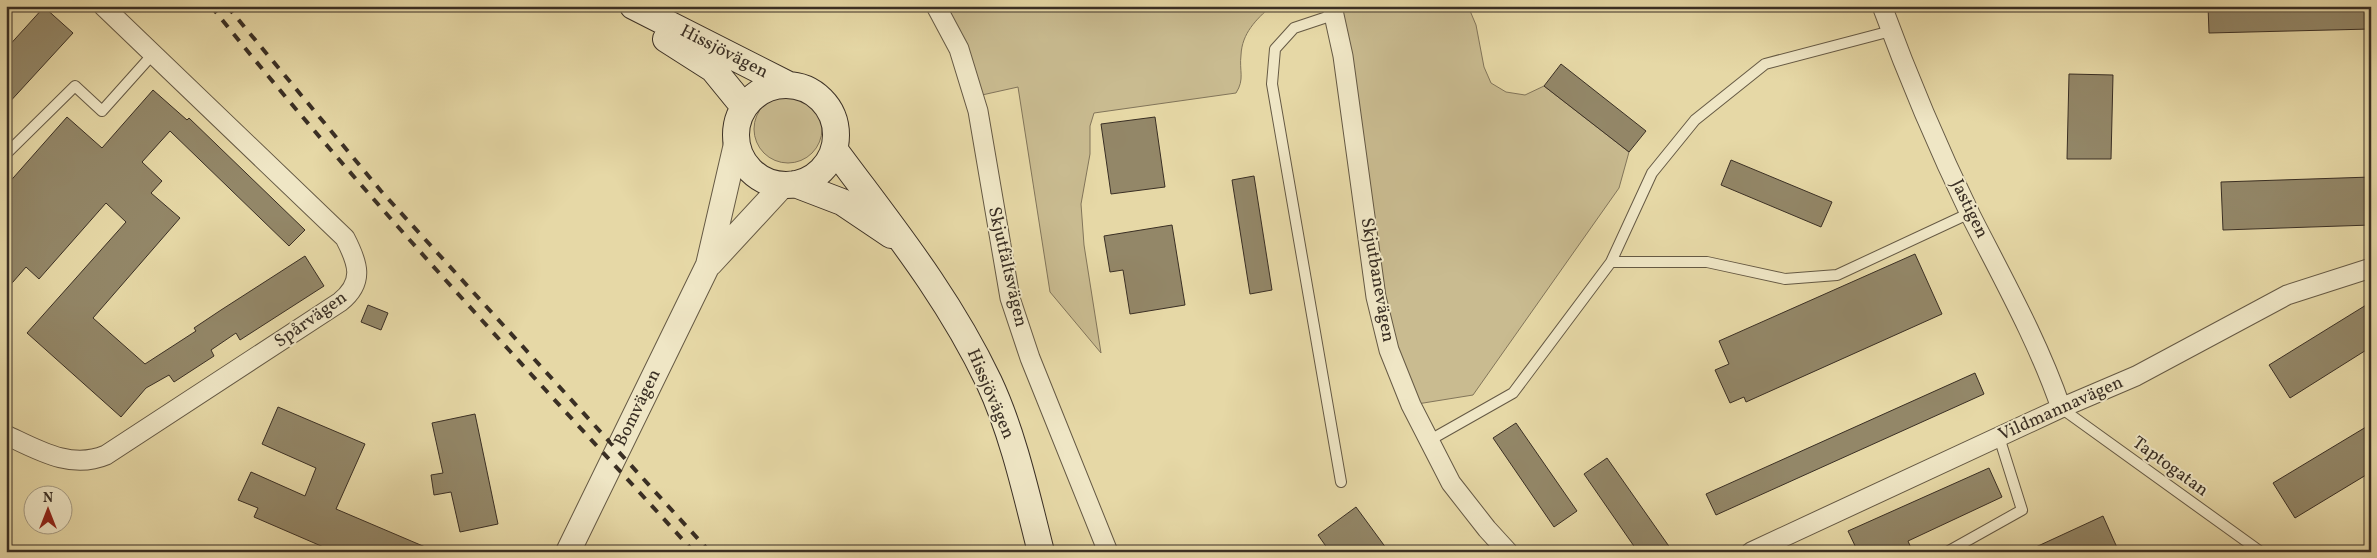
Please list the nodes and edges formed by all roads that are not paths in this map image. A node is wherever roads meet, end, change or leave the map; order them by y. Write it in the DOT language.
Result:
graph roads {
  1 [pos="103,6"];
  2 [pos="615,6"];
  3 [pos="633,6"];
  4 [pos="936,6"];
  5 [pos="1882,6"];
  6 [pos="1332,11"];
  7 [pos="1892,31"];
  8 [pos="153,54"];
  9 [pos="789,85"];
  10 [pos="744,107"];
  11 [pos="736,144"];
  12 [pos="834,149"];
  13 [pos="6,154"];
  14 [pos="789,185"];
  15 [pos="1970,213"];
  16 [pos="910,248"];
  17 [pos="1611,262"];
  18 [pos="708,265"];
  19 [pos="2371,268"];
  20 [pos="2061,408"];
  21 [pos="6,435"];
  22 [pos="2000,437"];
  23 [pos="1430,440"];
  24 [pos="1341,482"];
  25 [pos="1771,548"];
  26 [pos="568,552"];
  27 [pos="1041,552"];
  28 [pos="1108,552"];
  29 [pos="1508,552"];
  30 [pos="1751,552"];
  31 [pos="1947,552"];
  32 [pos="2261,552"];
  1 -- 8 [label="street, Spårvägen"];
  2 -- 10 [label="main road, Hissjövägen"];
  3 -- 9 [label="main road, Hissjövägen"];
  4 -- 28 [label="street, Skjutfältsvägen"];
  5 -- 7 [label="street, Jastigen"];
  6 -- 23 [label="street, Skjutbanevägen"];
  6 -- 24 [label="lane"];
  7 -- 15 [label="street, Jastigen"];
  7 -- 17 [label="lane"];
  8 -- 13 [label="lane"];
  8 -- 21 [label="street, Spårvägen"];
  9 -- 10 [label="main road"];
  9 -- 12 [label="main road"];
  10 -- 11 [label="main road"];
  11 -- 14 [label="main road"];
  11 -- 18 [label="street, Bomvägen"];
  12 -- 14 [label="main road"];
  12 -- 16 [label="main road, Hissjövägen"];
  14 -- 16 [label="main road, Hissjövägen"];
  14 -- 18 [label="street, Bomvägen"];
  15 -- 17 [label="lane"];
  15 -- 20 [label="street, Jastigen"];
  16 -- 27 [label="main road, Hissjövägen"];
  17 -- 23 [label="lane"];
  18 -- 26 [label="street, Bomvägen"];
  19 -- 20 [label="street, Vildmannavägen"];
  20 -- 22 [label="street, Vildmannavägen"];
  20 -- 32 [label="lane, Taptogatan"];
  22 -- 25 [label="street, Vildmannavägen"];
  22 -- 31 [label="lane"];
  23 -- 29 [label="street, Skjutbanevägen"];
  25 -- 30 [label="street, Vildmannavägen"];
}
